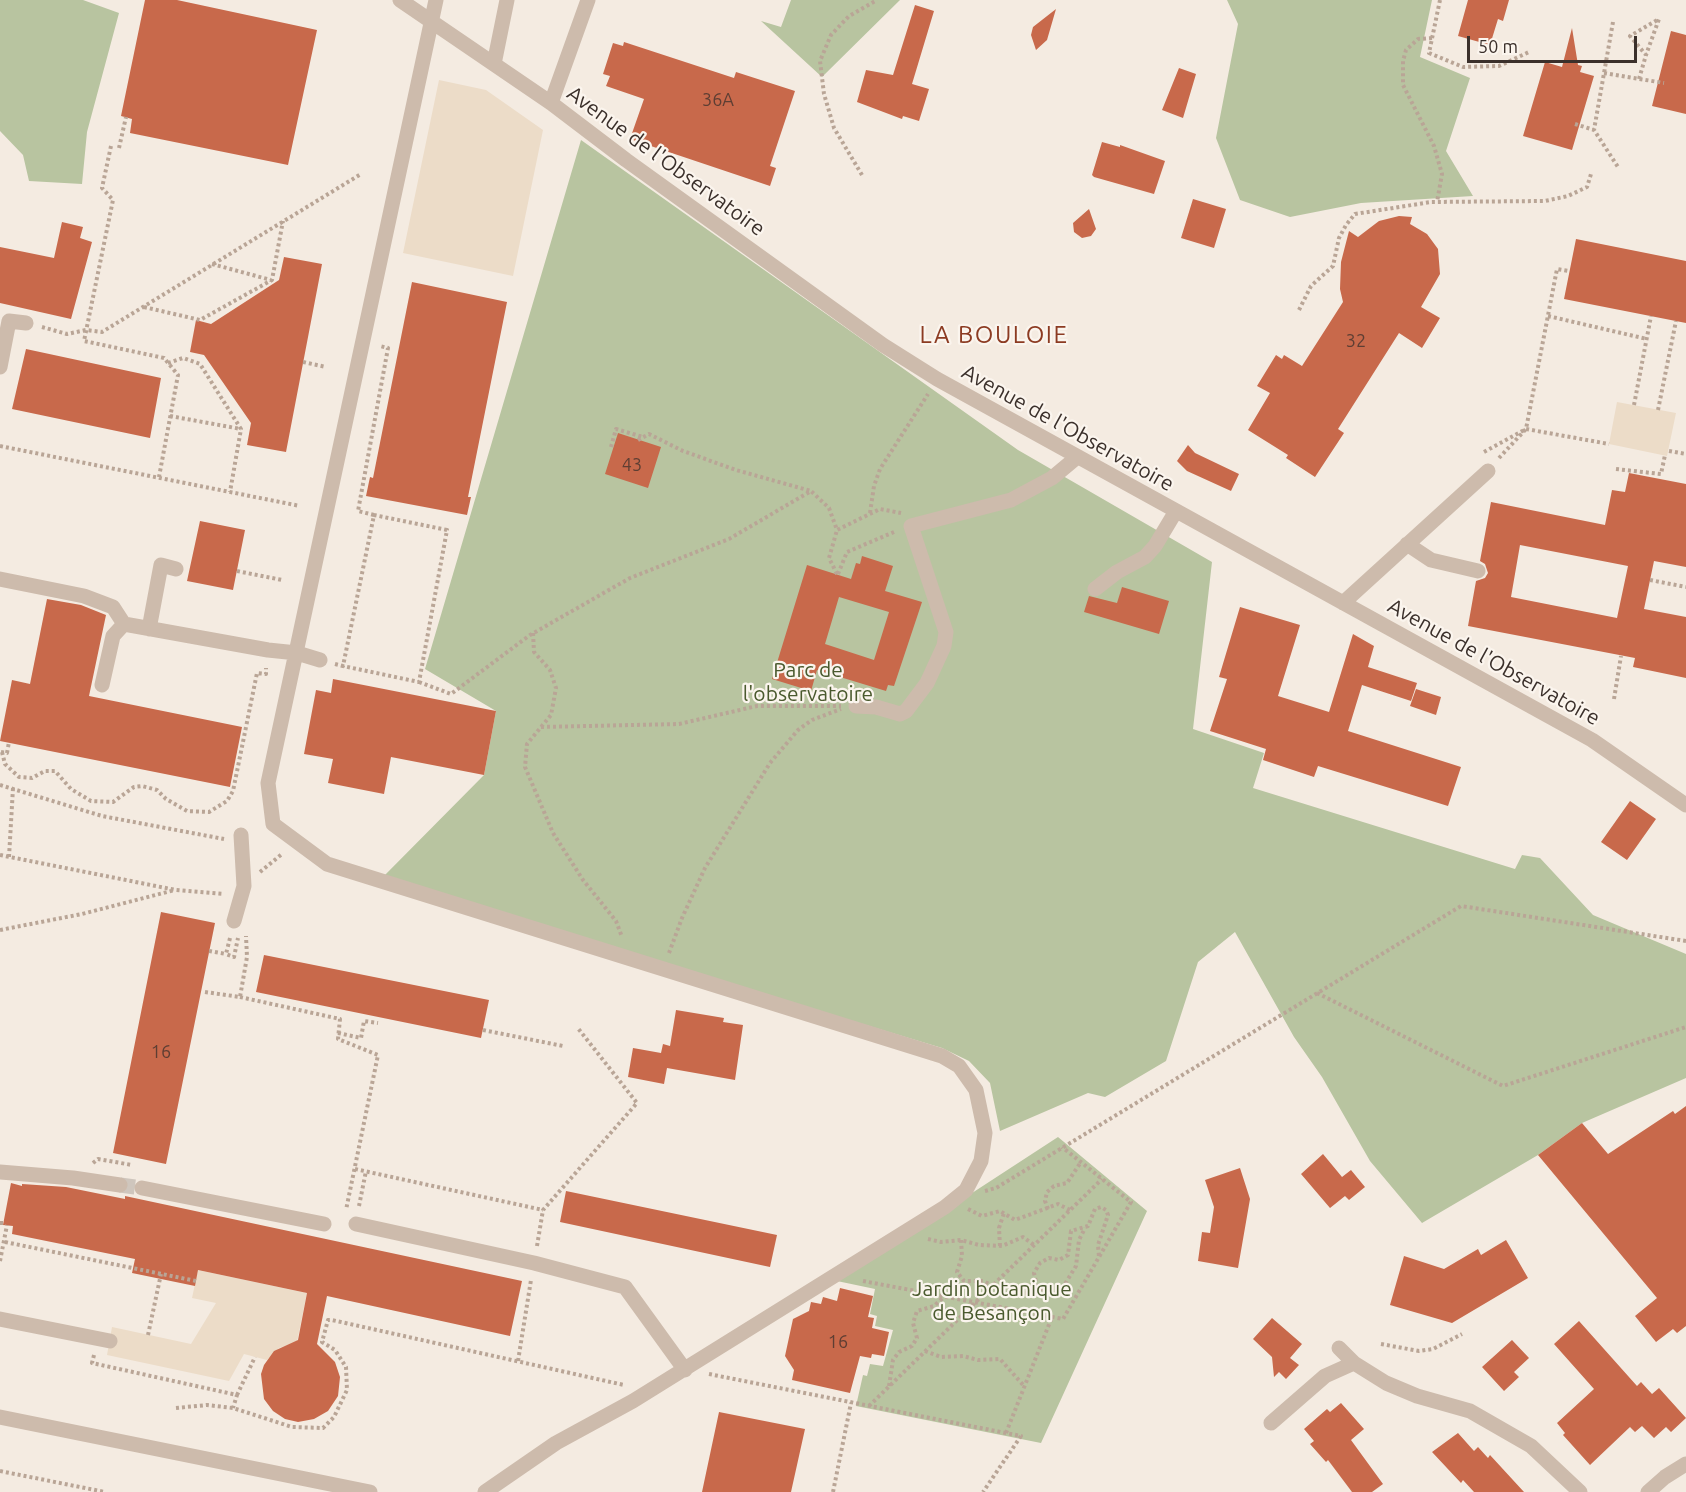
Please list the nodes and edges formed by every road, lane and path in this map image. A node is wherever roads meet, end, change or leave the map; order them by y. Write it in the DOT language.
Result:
graph roads {
  1 [pos="400,0"];
  2 [pos="436,0"];
  3 [pos="507,0"];
  4 [pos="588,0"];
  5 [pos="877,0"];
  6 [pos="1440,0"];
  7 [pos="429,21"];
  8 [pos="1613,22"];
  9 [pos="1432,38"];
  10 [pos="1529,52"];
  11 [pos="1646,55"];
  12 [pos="494,64"];
  13 [pos="1604,73"];
  14 [pos="1640,79"];
  15 [pos="1664,83"];
  16 [pos="551,103"];
  17 [pos="126,117"];
  18 [pos="1575,124"];
  19 [pos="1594,130"];
  20 [pos="111,146"];
  21 [pos="119,148"];
  22 [pos="1618,167"];
  23 [pos="361,174"];
  24 [pos="1591,174"];
  25 [pos="862,175"];
  26 [pos="1437,202"];
  27 [pos="283,221"];
  28 [pos="212,264"];
  29 [pos="1569,271"];
  30 [pos="272,280"];
  31 [pos="143,307"];
  32 [pos="1299,310"];
  33 [pos="1548,316"];
  34 [pos="1651,316"];
  35 [pos="1676,321"];
  36 [pos="26,323"];
  37 [pos="86,330"];
  38 [pos="57,332"];
  39 [pos="1647,339"];
  40 [pos="380,346"];
  41 [pos="303,362"];
  42 [pos="168,363"];
  43 [pos="0,367"];
  44 [pos="326,367"];
  45 [pos="929,393"];
  46 [pos="1634,405"];
  47 [pos="1658,410"];
  48 [pos="170,416"];
  49 [pos="365,418"];
  50 [pos="375,421"];
  51 [pos="242,429"];
  52 [pos="1526,429"];
  53 [pos="1609,444"];
  54 [pos="0,446"];
  55 [pos="610,447"];
  56 [pos="1668,451"];
  57 [pos="1686,454"];
  58 [pos="1665,455"];
  59 [pos="1076,458"];
  60 [pos="1616,470"];
  61 [pos="1488,471"];
  62 [pos="159,477"];
  63 [pos="812,491"];
  64 [pos="230,492"];
  65 [pos="300,506"];
  66 [pos="348,509"];
  67 [pos="1176,511"];
  68 [pos="358,512"];
  69 [pos="870,513"];
  70 [pos="374,515"];
  71 [pos="911,526"];
  72 [pos="837,530"];
  73 [pos="1407,544"];
  74 [pos="176,569"];
  75 [pos="237,571"];
  76 [pos="1478,571"];
  77 [pos="0,579"];
  78 [pos="282,580"];
  79 [pos="1650,580"];
  80 [pos="1686,587"];
  81 [pos="1095,589"];
  82 [pos="1343,603"];
  83 [pos="124,624"];
  84 [pos="149,629"];
  85 [pos="533,633"];
  86 [pos="297,653"];
  87 [pos="1621,656"];
  88 [pos="320,660"];
  89 [pos="343,666"];
  90 [pos="266,674"];
  91 [pos="419,682"];
  92 [pos="102,685"];
  93 [pos="1614,699"];
  94 [pos="856,706"];
  95 [pos="541,727"];
  96 [pos="9,742"];
  97 [pos="1,752"];
  98 [pos="0,785"];
  99 [pos="12,788"];
  100 [pos="1686,806"];
  101 [pos="236,837"];
  102 [pos="296,843"];
  103 [pos="0,855"];
  104 [pos="9,857"];
  105 [pos="244,886"];
  106 [pos="176,890"];
  107 [pos="232,928"];
  108 [pos="0,930"];
  109 [pos="1686,941"];
  110 [pos="209,951"];
  111 [pos="226,954"];
  112 [pos="630,958"];
  113 [pos="664,968"];
  114 [pos="205,992"];
  115 [pos="1316,993"];
  116 [pos="240,997"];
  117 [pos="378,1023"];
  118 [pos="577,1027"];
  119 [pos="1686,1027"];
  120 [pos="483,1030"];
  121 [pos="338,1033"];
  122 [pos="563,1046"];
  123 [pos="1062,1147"];
  124 [pos="1081,1162"];
  125 [pos="355,1169"];
  126 [pos="366,1171"];
  127 [pos="0,1172"];
  128 [pos="1102,1178"];
  129 [pos="120,1185"];
  130 [pos="142,1188"];
  131 [pos="961,1194"];
  132 [pos="1048,1209"];
  133 [pos="543,1210"];
  134 [pos="1070,1210"];
  135 [pos="1004,1213"];
  136 [pos="350,1221"];
  137 [pos="3,1224"];
  138 [pos="324,1224"];
  139 [pos="911,1227"];
  140 [pos="1085,1228"];
  141 [pos="961,1240"];
  142 [pos="5,1242"];
  143 [pos="1034,1245"];
  144 [pos="1000,1246"];
  145 [pos="1099,1258"];
  146 [pos="0,1261"];
  147 [pos="534,1263"];
  148 [pos="161,1274"];
  149 [pos="835,1275"];
  150 [pos="196,1281"];
  151 [pos="991,1287"];
  152 [pos="1037,1287"];
  153 [pos="945,1296"];
  154 [pos="975,1302"];
  155 [pos="1052,1317"];
  156 [pos="0,1319"];
  157 [pos="1462,1334"];
  158 [pos="148,1335"];
  159 [pos="103,1340"];
  160 [pos="1381,1344"];
  161 [pos="1339,1348"];
  162 [pos="925,1351"];
  163 [pos="255,1357"];
  164 [pos="518,1361"];
  165 [pos="1354,1363"];
  166 [pos="685,1370"];
  167 [pos="889,1386"];
  168 [pos="1024,1386"];
  169 [pos="648,1391"];
  170 [pos="237,1395"];
  171 [pos="851,1403"];
  172 [pos="868,1406"];
  173 [pos="176,1408"];
  174 [pos="232,1408"];
  175 [pos="0,1417"];
  176 [pos="1270,1423"];
  177 [pos="1006,1433"];
  178 [pos="1686,1464"];
  179 [pos="0,1471"];
  180 [pos="105,1492"];
  181 [pos="370,1492"];
  182 [pos="485,1492"];
  183 [pos="833,1492"];
  184 [pos="982,1492"];
  185 [pos="1580,1492"];
  186 [pos="1648,1492"];
  1 -- 7 [label="street, Avenue de l'Observatoire"];
  2 -- 7 [label="street"];
  3 -- 12 [label="street"];
  4 -- 16 [label="street"];
  5 -- 25 [label="path"];
  6 -- 9 [label="path"];
  7 -- 12 [label="street, Avenue de l'Observatoire"];
  7 -- 86 [label="street"];
  8 -- 13 [label="path"];
  9 -- 10 [label="path"];
  9 -- 26 [label="path"];
  11 -- 11 [label="path"];
  11 -- 14 [label="path"];
  12 -- 16 [label="street, Avenue de l'Observatoire"];
  13 -- 14 [label="path"];
  13 -- 19 [label="path"];
  14 -- 15 [label="path"];
  16 -- 59 [label="street, Avenue de l'Observatoire"];
  17 -- 21 [label="path"];
  18 -- 19 [label="path"];
  19 -- 22 [label="path"];
  20 -- 37 [label="path"];
  23 -- 27 [label="path"];
  24 -- 26 [label="path"];
  26 -- 32 [label="path"];
  27 -- 28 [label="path"];
  27 -- 30 [label="path"];
  28 -- 30 [label="path"];
  28 -- 31 [label="path"];
  29 -- 33 [label="path"];
  30 -- 31 [label="path"];
  31 -- 37 [label="path"];
  33 -- 39 [label="path"];
  33 -- 52 [label="path"];
  34 -- 39 [label="path"];
  35 -- 47 [label="path"];
  36 -- 43 [label="street"];
  37 -- 38 [label="path"];
  37 -- 42 [label="path"];
  39 -- 46 [label="path"];
  40 -- 50 [label="path"];
  41 -- 44 [label="path"];
  42 -- 48 [label="path"];
  42 -- 51 [label="path"];
  45 -- 69 [label="path"];
  48 -- 51 [label="path"];
  48 -- 62 [label="path"];
  49 -- 50 [label="path"];
  50 -- 68 [label="path"];
  51 -- 64 [label="path"];
  52 -- 53 [label="path"];
  52 -- 61 [label="path"];
  52 -- 61 [label="path"];
  54 -- 62 [label="path"];
  55 -- 63 [label="path"];
  56 -- 57 [label="path"];
  58 -- 60 [label="path"];
  59 -- 67 [label="street, Avenue de l'Observatoire"];
  59 -- 71 [label="street"];
  61 -- 73 [label="street"];
  62 -- 64 [label="path"];
  63 -- 72 [label="path"];
  63 -- 85 [label="path"];
  64 -- 65 [label="path"];
  66 -- 68 [label="path"];
  67 -- 81 [label="street"];
  67 -- 82 [label="street, Avenue de l'Observatoire"];
  68 -- 70 [label="path"];
  69 -- 71 [label="path"];
  69 -- 72 [label="path"];
  70 -- 89 [label="path"];
  70 -- 91 [label="path"];
  71 -- 72 [label="path"];
  71 -- 94 [label="street"];
  73 -- 76 [label="street"];
  73 -- 82 [label="street"];
  74 -- 84 [label="street"];
  75 -- 78 [label="path"];
  77 -- 83 [label="street"];
  79 -- 80 [label="path"];
  82 -- 100 [label="street, Avenue de l'Observatoire"];
  83 -- 84 [label="street"];
  83 -- 92 [label="street"];
  84 -- 86 [label="street"];
  85 -- 91 [label="path"];
  85 -- 95 [label="path"];
  86 -- 88 [label="street"];
  86 -- 102 [label="street"];
  87 -- 93 [label="path"];
  88 -- 89 [label="path"];
  89 -- 91 [label="path"];
  90 -- 97 [label="path"];
  94 -- 95 [label="path"];
  94 -- 113 [label="path"];
  95 -- 112 [label="path"];
  96 -- 97 [label="path"];
  98 -- 99 [label="path"];
  99 -- 101 [label="path"];
  99 -- 104 [label="path"];
  101 -- 105 [label="street"];
  102 -- 105 [label="path"];
  102 -- 112 [label="street"];
  103 -- 104 [label="path"];
  104 -- 106 [label="path"];
  105 -- 106 [label="path"];
  105 -- 107 [label="street"];
  106 -- 108 [label="path"];
  107 -- 111 [label="path"];
  109 -- 115 [label="path"];
  110 -- 111 [label="path"];
  111 -- 116 [label="path"];
  112 -- 113 [label="street"];
  113 -- 131 [label="street"];
  114 -- 116 [label="path"];
  115 -- 119 [label="path"];
  115 -- 123 [label="path"];
  116 -- 121 [label="path"];
  117 -- 121 [label="path"];
  118 -- 133 [label="path"];
  120 -- 122 [label="path"];
  121 -- 125 [label="path"];
  123 -- 124 [label="path"];
  123 -- 131 [label="path"];
  124 -- 128 [label="path"];
  124 -- 132 [label="path"];
  125 -- 126 [label="path"];
  125 -- 136 [label="path"];
  126 -- 133 [label="path"];
  126 -- 136 [label="path"];
  127 -- 129 [label="street"];
  128 -- 134 [label="path"];
  128 -- 145 [label="path"];
  130 -- 138 [label="street"];
  131 -- 135 [label="path"];
  131 -- 139 [label="street"];
  132 -- 134 [label="path"];
  132 -- 135 [label="path"];
  133 -- 147 [label="path"];
  134 -- 143 [label="path"];
  135 -- 144 [label="path"];
  136 -- 147 [label="street"];
  137 -- 142 [label="path"];
  139 -- 141 [label="path"];
  139 -- 149 [label="street"];
  140 -- 145 [label="path"];
  140 -- 152 [label="path"];
  140 -- 152 [label="path"];
  141 -- 144 [label="path"];
  141 -- 151 [label="path"];
  142 -- 146 [label="path"];
  142 -- 148 [label="path"];
  143 -- 144 [label="path"];
  143 -- 151 [label="path"];
  145 -- 155 [label="path"];
  147 -- 164 [label="path"];
  147 -- 166 [label="street"];
  148 -- 150 [label="path"];
  148 -- 158 [label="path"];
  149 -- 153 [label="path"];
  149 -- 166 [label="street"];
  151 -- 152 [label="path"];
  151 -- 154 [label="path"];
  153 -- 154 [label="path"];
  153 -- 167 [label="path"];
  154 -- 155 [label="path"];
  154 -- 162 [label="path"];
  155 -- 168 [label="path"];
  156 -- 159 [label="street"];
  157 -- 160 [label="path"];
  159 -- 170 [label="path"];
  161 -- 165 [label="street"];
  162 -- 167 [label="path"];
  162 -- 168 [label="path"];
  163 -- 170 [label="path"];
  164 -- 169 [label="path"];
  164 -- 174 [label="path"];
  165 -- 176 [label="street"];
  165 -- 185 [label="street"];
  166 -- 169 [label="street"];
  166 -- 171 [label="path"];
  167 -- 172 [label="path"];
  168 -- 177 [label="path"];
  169 -- 182 [label="street"];
  170 -- 174 [label="path"];
  171 -- 172 [label="path"];
  171 -- 183 [label="path"];
  172 -- 177 [label="path"];
  173 -- 174 [label="path"];
  175 -- 181 [label="street"];
  177 -- 184 [label="path"];
  178 -- 186 [label="street"];
  179 -- 180 [label="path"];
}
